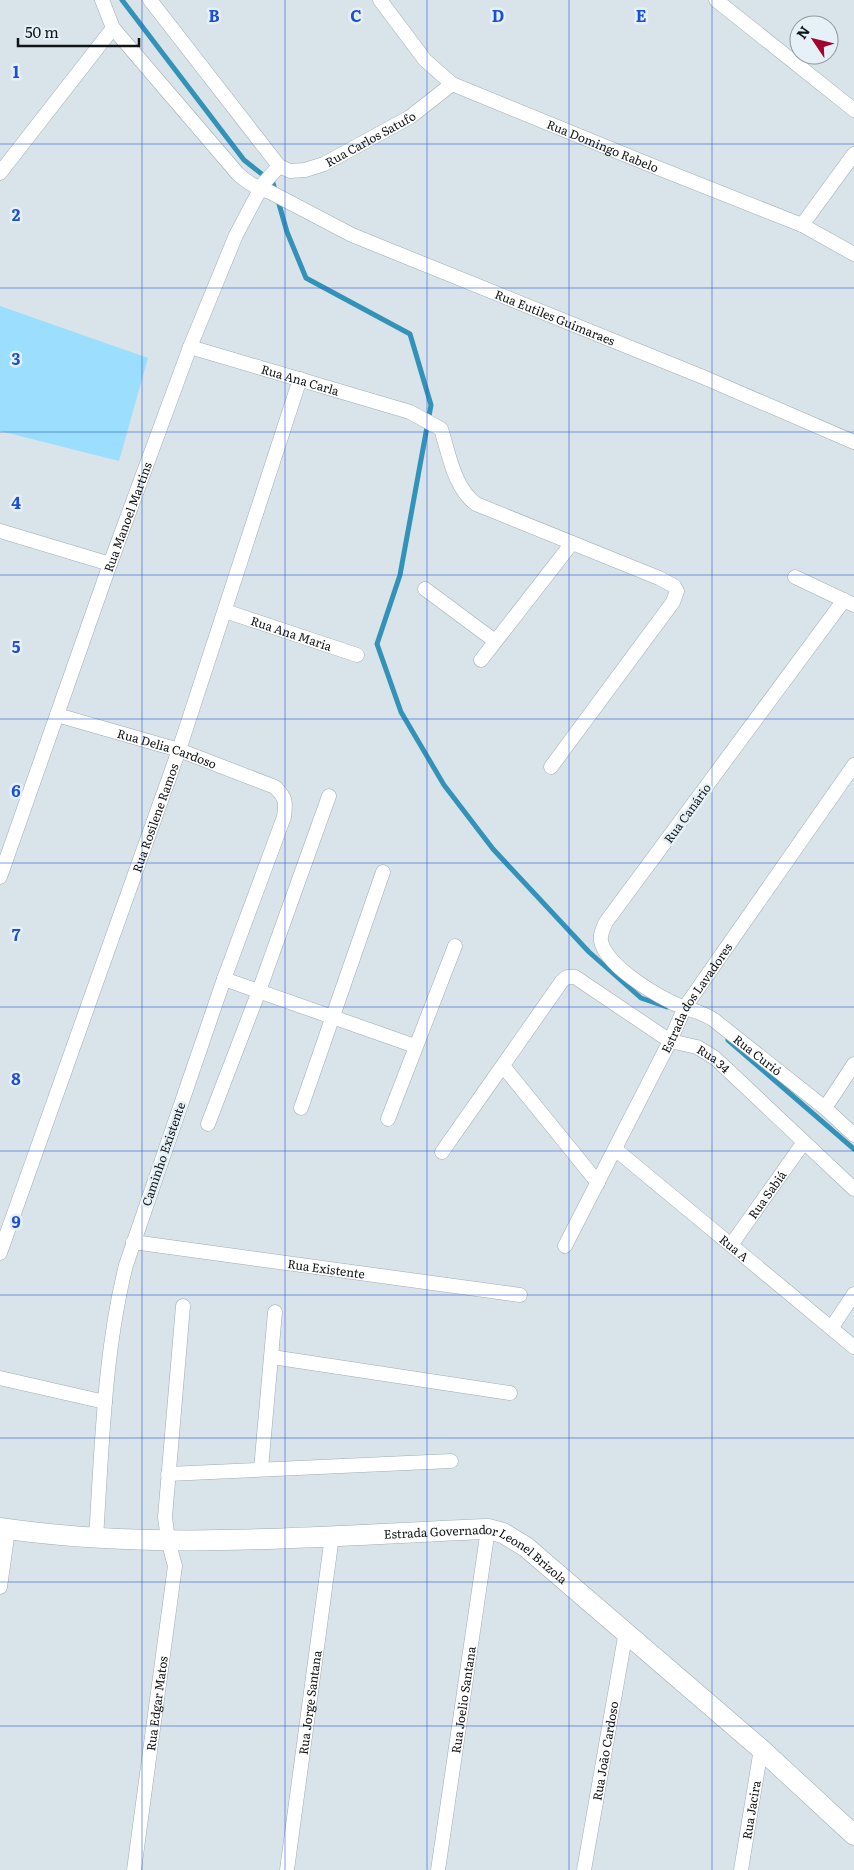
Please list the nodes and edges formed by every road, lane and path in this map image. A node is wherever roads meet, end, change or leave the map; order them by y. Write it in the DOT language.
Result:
graph roads {
  1 [pos="102,0"];
  2 [pos="150,0"];
  3 [pos="380,0"];
  4 [pos="716,0"];
  5 [pos="113,28"];
  6 [pos="452,84"];
  7 [pos="854,110"];
  8 [pos="854,154"];
  9 [pos="277,168"];
  10 [pos="0,173"];
  11 [pos="264,188"];
  12 [pos="802,225"];
  13 [pos="854,254"];
  14 [pos="190,347"];
  15 [pos="300,379"];
  16 [pos="854,442"];
  17 [pos="0,531"];
  18 [pos="572,543"];
  19 [pos="110,564"];
  20 [pos="795,578"];
  21 [pos="425,589"];
  22 [pos="849,602"];
  23 [pos="226,611"];
  24 [pos="495,641"];
  25 [pos="357,655"];
  26 [pos="481,660"];
  27 [pos="57,715"];
  28 [pos="179,750"];
  29 [pos="854,765"];
  30 [pos="551,768"];
  31 [pos="275,787"];
  32 [pos="330,796"];
  33 [pos="383,872"];
  34 [pos="0,877"];
  35 [pos="455,946"];
  36 [pos="224,979"];
  37 [pos="259,991"];
  38 [pos="684,1009"];
  39 [pos="334,1017"];
  40 [pos="672,1035"];
  41 [pos="415,1046"];
  42 [pos="854,1064"];
  43 [pos="502,1066"];
  44 [pos="301,1108"];
  45 [pos="825,1108"];
  46 [pos="388,1119"];
  47 [pos="208,1124"];
  48 [pos="854,1134"];
  49 [pos="804,1142"];
  50 [pos="615,1149"];
  51 [pos="442,1152"];
  52 [pos="598,1183"];
  53 [pos="854,1189"];
  54 [pos="132,1242"];
  55 [pos="731,1245"];
  56 [pos="565,1246"];
  57 [pos="0,1253"];
  58 [pos="854,1294"];
  59 [pos="520,1295"];
  60 [pos="183,1306"];
  61 [pos="276,1312"];
  62 [pos="832,1327"];
  63 [pos="854,1347"];
  64 [pos="272,1358"];
  65 [pos="0,1378"];
  66 [pos="510,1393"];
  67 [pos="105,1402"];
  68 [pos="450,1461"];
  69 [pos="261,1469"];
  70 [pos="168,1474"];
  71 [pos="4,1529"];
  72 [pos="488,1529"];
  73 [pos="332,1536"];
  74 [pos="96,1538"];
  75 [pos="168,1540"];
  76 [pos="0,1587"];
  77 [pos="626,1632"];
  78 [pos="761,1748"];
  79 [pos="854,1835"];
  80 [pos="134,1870"];
  81 [pos="287,1870"];
  82 [pos="438,1870"];
  83 [pos="584,1870"];
  84 [pos="741,1870"];
  1 -- 5 [label="street, Rua Eutiles Guimaraes"];
  2 -- 9 [label="street"];
  3 -- 6 [label="street, Rua Domingo Rabelo"];
  4 -- 7 [label="street"];
  5 -- 10 [label="street"];
  5 -- 11 [label="street, Rua Eutiles Guimaraes"];
  6 -- 9 [label="street, Rua Carlos Satufo"];
  6 -- 12 [label="street, Rua Domingo Rabelo"];
  8 -- 12 [label="street"];
  9 -- 11 [label="street, Rua Manoel Martins"];
  11 -- 14 [label="street, Rua Manoel Martins"];
  11 -- 16 [label="street, Rua Eutiles Guimaraes"];
  12 -- 13 [label="street, Rua Domingo Rabelo"];
  14 -- 15 [label="street, Rua Ana Carla"];
  14 -- 19 [label="street, Rua Manoel Martins"];
  15 -- 18 [label="street, Rua Ana Carla"];
  15 -- 23 [label="street, Rua Rosilene Ramos"];
  17 -- 19 [label="street"];
  18 -- 24 [label="street"];
  18 -- 30 [label="street, Rua Ana Carla"];
  19 -- 27 [label="street, Rua Manoel Martins"];
  20 -- 22 [label="street, Rua Canário"];
  21 -- 24 [label="street"];
  22 -- 38 [label="street, Rua Canário"];
  23 -- 25 [label="street, Rua Ana Maria"];
  23 -- 28 [label="street, Rua Rosilene Ramos"];
  24 -- 26 [label="street"];
  27 -- 28 [label="street, Rua Delia Cardoso"];
  27 -- 34 [label="street, Rua Manoel Martins"];
  28 -- 31 [label="street, Rua Delia Cardoso"];
  28 -- 57 [label="street, Rua Rosilene Ramos"];
  29 -- 38 [label="street, Estrada dos Lavadores"];
  31 -- 36 [label="street, Caminho Existente"];
  32 -- 37 [label="street"];
  33 -- 39 [label="street"];
  35 -- 41 [label="street"];
  36 -- 37 [label="street"];
  36 -- 54 [label="street, Caminho Existente"];
  37 -- 39 [label="street"];
  37 -- 47 [label="street"];
  38 -- 40 [label="street, Estrada dos Lavadores"];
  38 -- 45 [label="street, Rua Curió"];
  39 -- 41 [label="street"];
  39 -- 44 [label="street"];
  40 -- 43 [label="street, Rua 34"];
  40 -- 49 [label="street, Rua 34"];
  40 -- 50 [label="street, Estrada dos Lavadores"];
  41 -- 46 [label="street"];
  42 -- 45 [label="street"];
  43 -- 51 [label="street, Rua 34"];
  43 -- 52 [label="street"];
  45 -- 48 [label="street"];
  49 -- 53 [label="street, Rua 34"];
  49 -- 55 [label="street, Rua Sabiá"];
  50 -- 52 [label="street, Estrada dos Lavadores"];
  50 -- 55 [label="street, Rua A"];
  52 -- 56 [label="street, Estrada dos Lavadores"];
  54 -- 59 [label="street, Rua Existente"];
  54 -- 67 [label="street, Caminho Existente"];
  55 -- 62 [label="street, Rua A"];
  58 -- 62 [label="street"];
  60 -- 70 [label="street, Rua Edgar Matos"];
  61 -- 64 [label="street"];
  62 -- 63 [label="street, Rua A"];
  64 -- 66 [label="street"];
  64 -- 69 [label="street"];
  65 -- 67 [label="street"];
  67 -- 74 [label="street, Caminho Existente"];
  68 -- 69 [label="street"];
  69 -- 70 [label="street"];
  70 -- 75 [label="street, Rua Edgar Matos"];
  71 -- 74 [label="main road, Estrada Governador Leonel Brizola"];
  71 -- 76 [label="street"];
  72 -- 73 [label="main road, Estrada Governador Leonel Brizola"];
  72 -- 77 [label="main road, Estrada Governador Leonel Brizola"];
  72 -- 82 [label="street, Rua Joelio Santana"];
  73 -- 75 [label="main road, Estrada Governador Leonel Brizola"];
  73 -- 81 [label="street, Rua Jorge Santana"];
  74 -- 75 [label="main road, Estrada Governador Leonel Brizola"];
  75 -- 80 [label="street, Rua Edgar Matos"];
  77 -- 78 [label="main road, Estrada Governador Leonel Brizola"];
  77 -- 83 [label="street, Rua João Cardoso"];
  78 -- 79 [label="main road, Estrada Governador Leonel Brizola"];
  78 -- 84 [label="street, Rua Jacira"];
}
